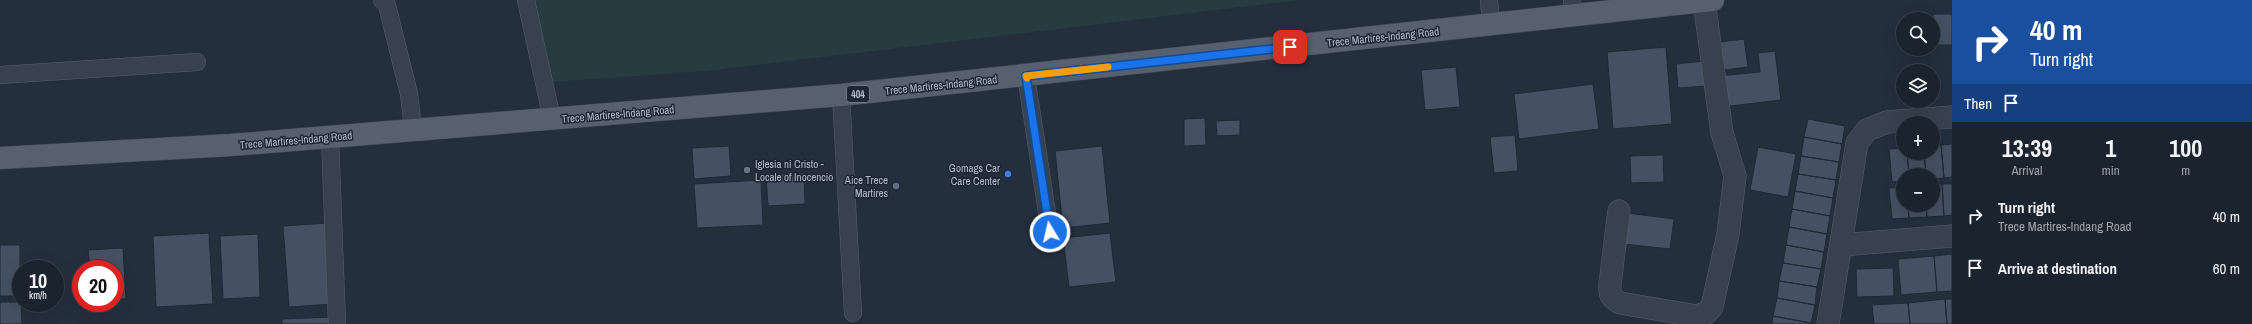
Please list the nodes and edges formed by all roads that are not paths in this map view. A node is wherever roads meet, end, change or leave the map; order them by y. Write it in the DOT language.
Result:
graph roads {
  1 [pos="382,0"];
  2 [pos="526,0"];
  3 [pos="1489,0"];
  4 [pos="1708,0"];
  5 [pos="1573,8"];
  6 [pos="1491,24"];
  7 [pos="197,62"];
  8 [pos="0,74"];
  9 [pos="1026,76"];
  10 [pos="841,96"];
  11 [pos="1952,117"];
  12 [pos="552,119"];
  13 [pos="413,129"];
  14 [pos="330,136"];
  15 [pos="0,158"];
  16 [pos="1619,211"];
  17 [pos="1050,232"];
  18 [pos="1952,236"];
  19 [pos="1841,245"];
  20 [pos="853,313"];
  21 [pos="337,324"];
  22 [pos="1828,324"];
  1 -- 13 [label="lane"];
  2 -- 12 [label="lane"];
  3 -- 6 [label="lane"];
  4 -- 5 [label="main road, Trece Martires-Indang Road / 404"];
  4 -- 16 [label="street"];
  5 -- 6 [label="main road, Trece Martires-Indang Road / 404"];
  6 -- 9 [label="main road, Trece Martires-Indang Road / 404"];
  7 -- 8 [label="lane"];
  9 -- 10 [label="main road, Trece Martires-Indang Road / 404"];
  9 -- 17 [label="lane"];
  10 -- 12 [label="main road, Trece Martires-Indang Road / 404"];
  10 -- 20 [label="lane"];
  11 -- 19 [label="street"];
  12 -- 13 [label="main road, Trece Martires-Indang Road / 404"];
  13 -- 14 [label="main road, Trece Martires-Indang Road / 404"];
  14 -- 15 [label="main road, Trece Martires-Indang Road / 404"];
  14 -- 21 [label="lane"];
  18 -- 19 [label="street"];
  19 -- 22 [label="street"];
}
